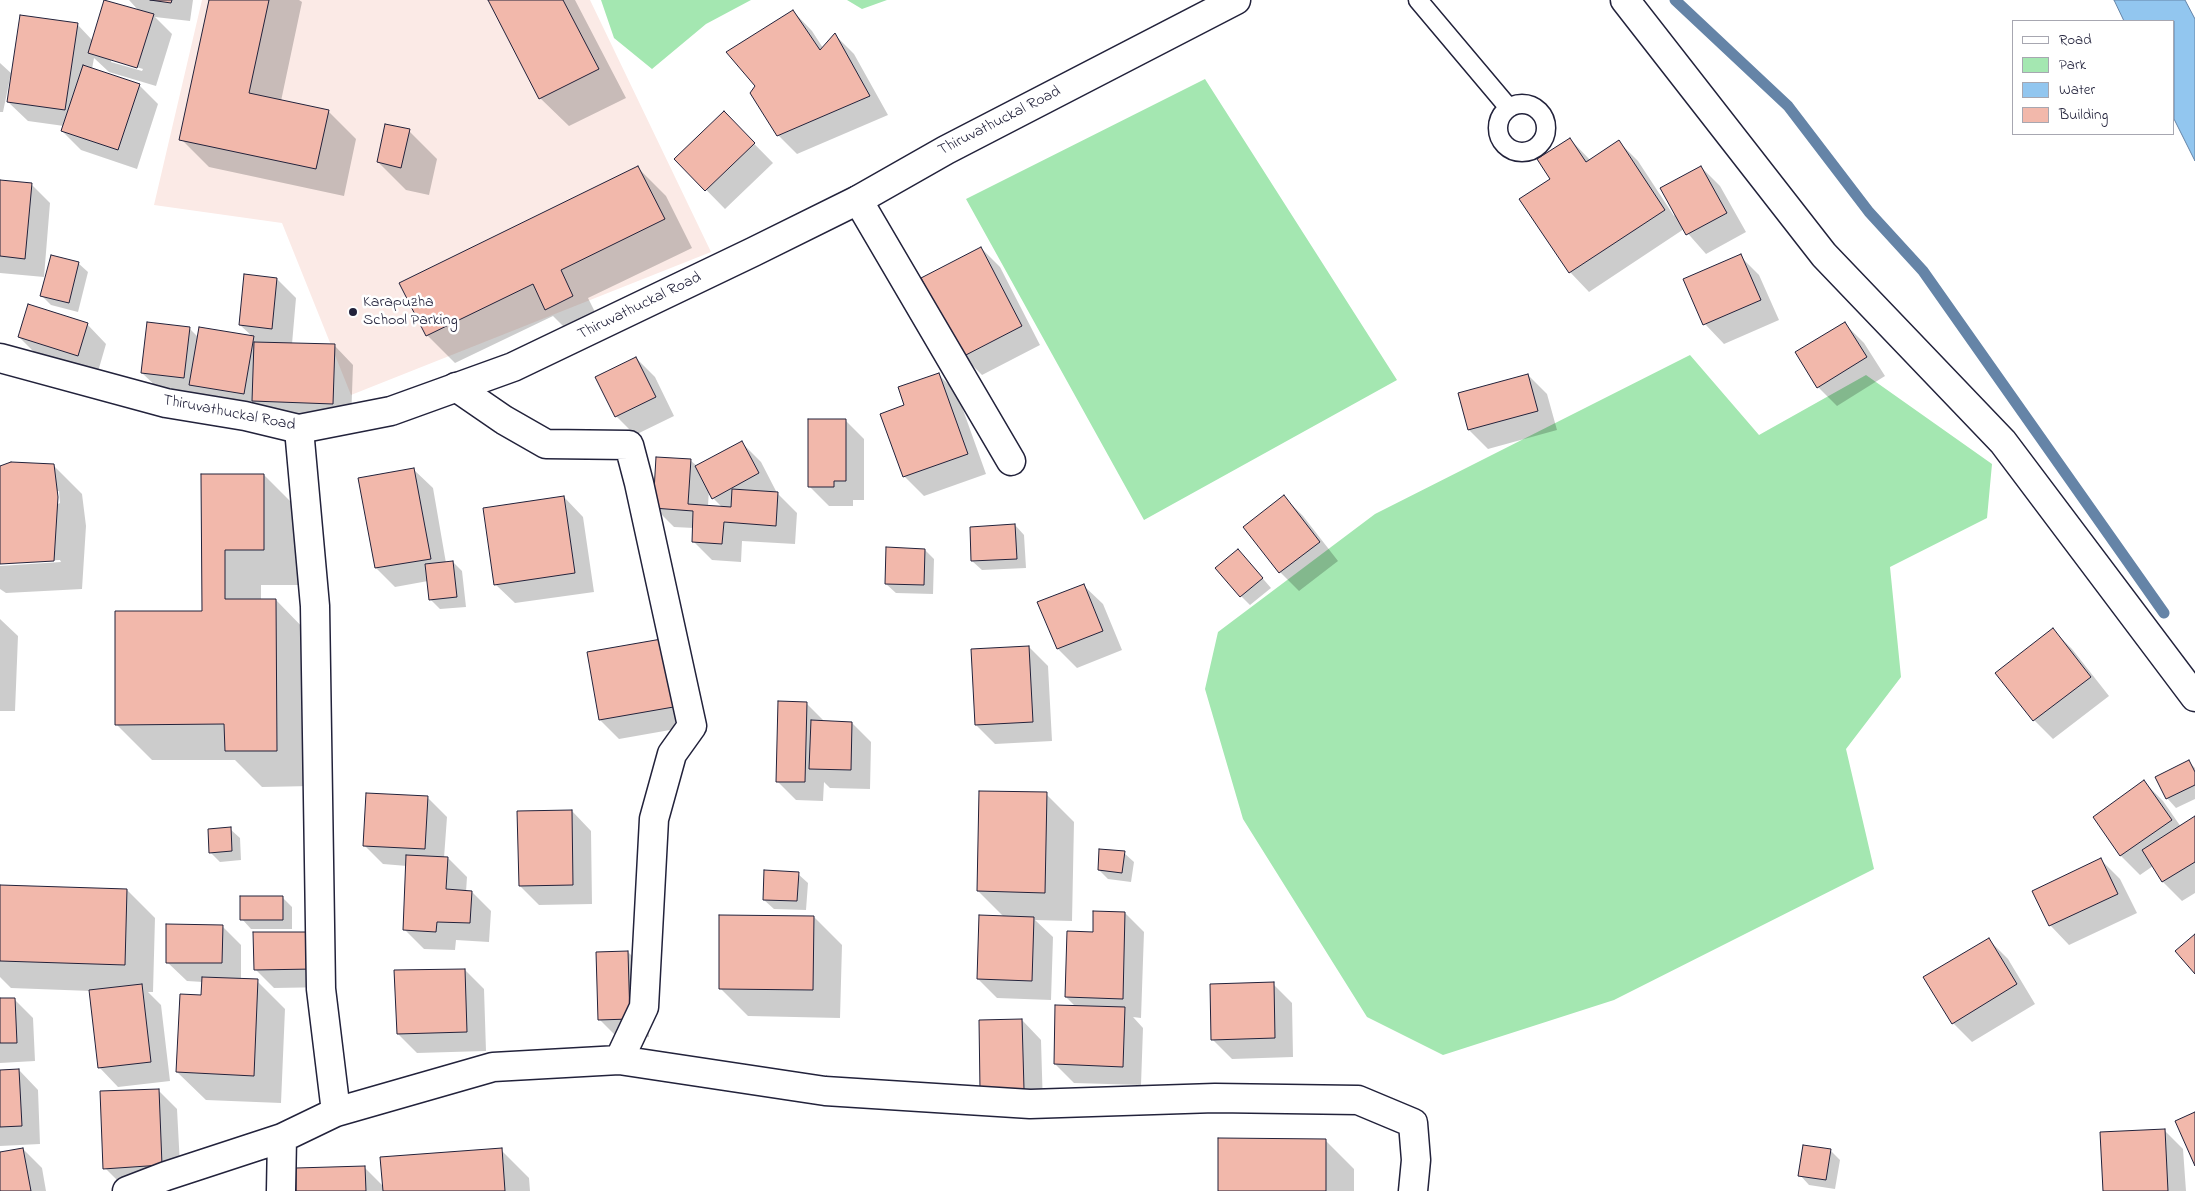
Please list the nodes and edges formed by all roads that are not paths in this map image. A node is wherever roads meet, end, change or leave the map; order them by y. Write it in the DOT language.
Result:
graph roads {
  1 [pos="1236,0"];
  2 [pos="1418,0"];
  3 [pos="1625,0"];
  4 [pos="1509,108"];
  5 [pos="858,200"];
  6 [pos="0,358"];
  7 [pos="456,387"];
  8 [pos="299,429"];
  9 [pos="1012,461"];
  10 [pos="2195,697"];
  11 [pos="619,1060"];
  12 [pos="336,1112"];
  13 [pos="282,1138"];
  14 [pos="127,1191"];
  15 [pos="281,1191"];
  16 [pos="1413,1191"];
  1 -- 5 [label="street, Thiruvathuckal Road"];
  2 -- 4 [label="lane"];
  3 -- 10 [label="street"];
  5 -- 7 [label="street, Thiruvathuckal Road"];
  5 -- 9 [label="street"];
  6 -- 8 [label="street, Thiruvathuckal Road"];
  7 -- 8 [label="street, Thiruvathuckal Road"];
  7 -- 11 [label="street"];
  8 -- 12 [label="street"];
  11 -- 12 [label="street"];
  11 -- 16 [label="street"];
  12 -- 13 [label="street"];
  13 -- 14 [label="street"];
  13 -- 15 [label="street"];
}
